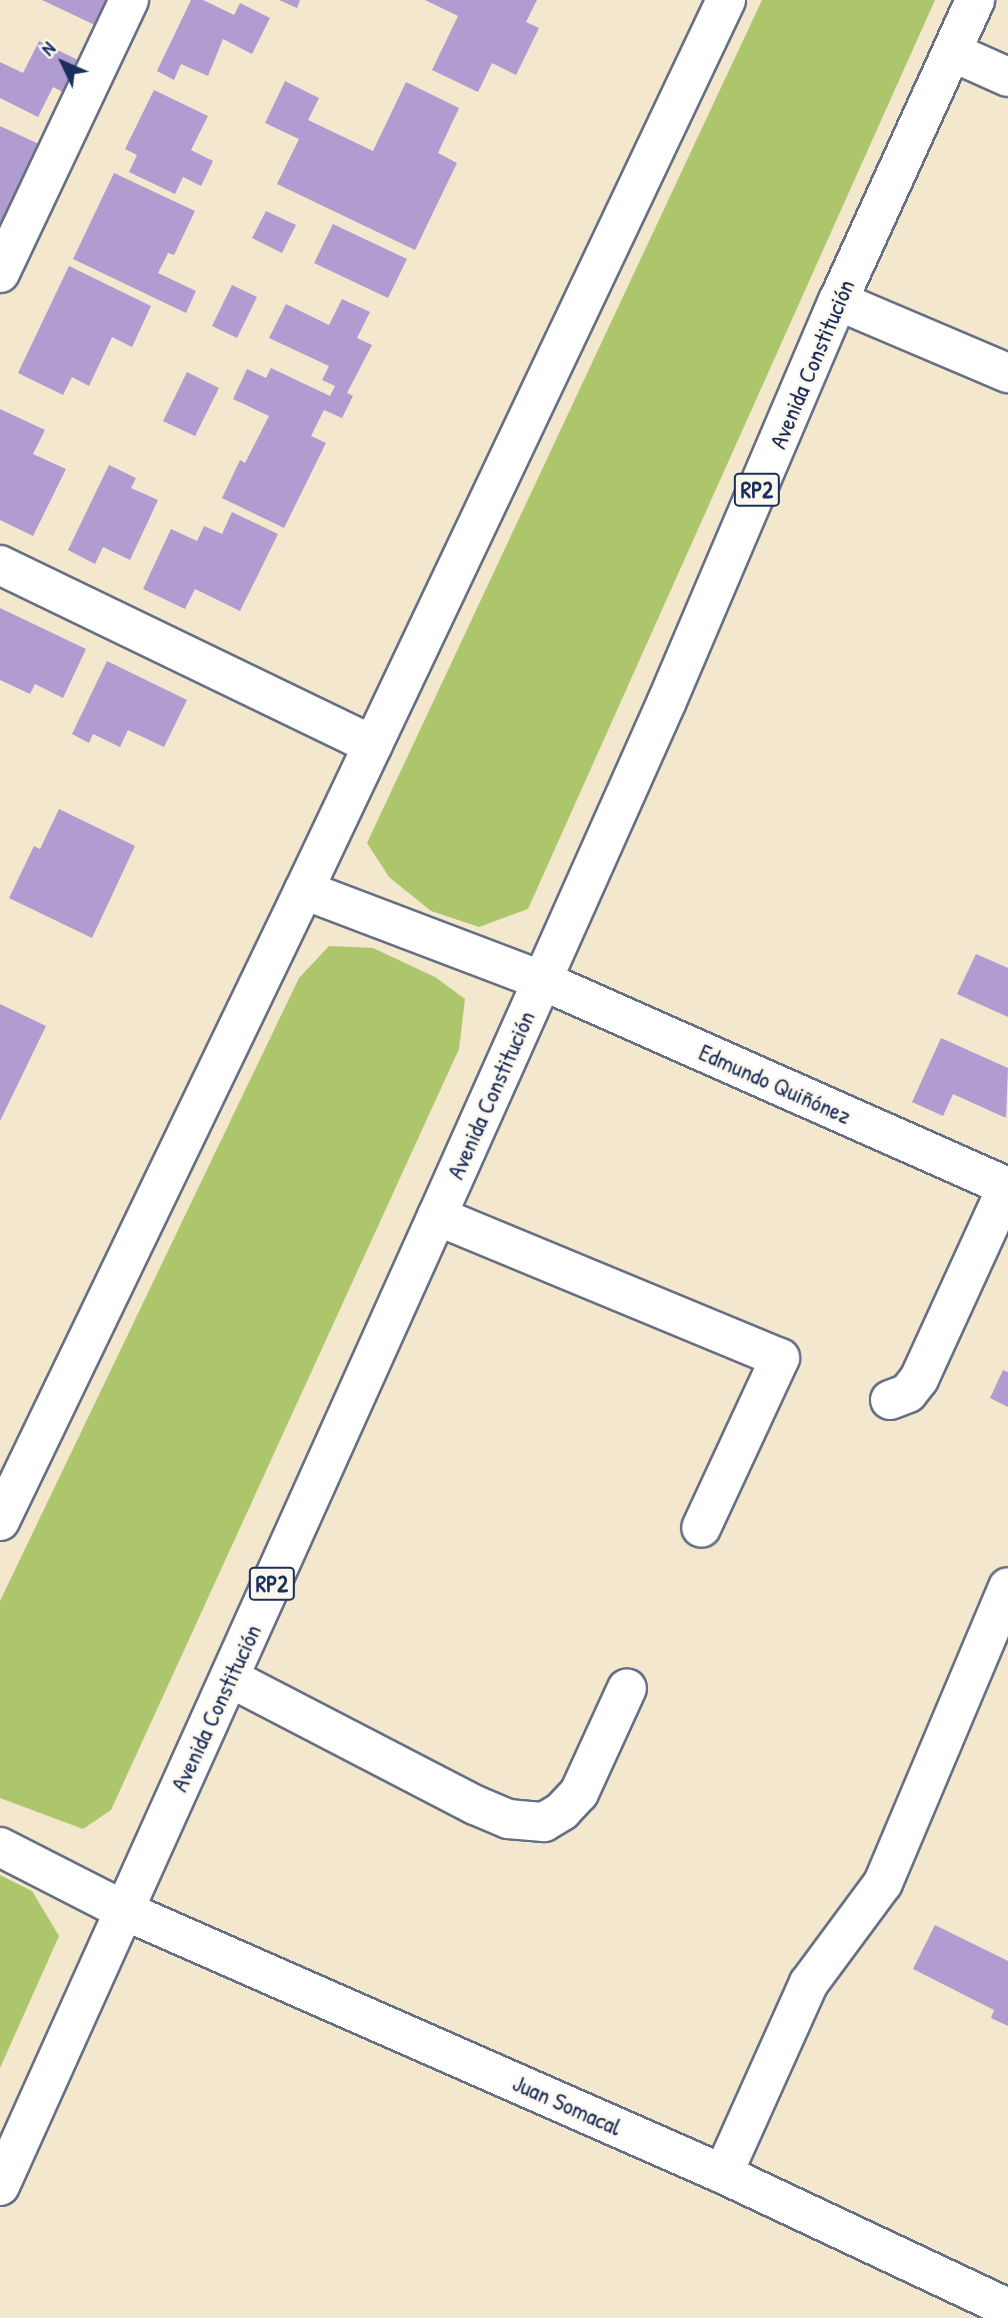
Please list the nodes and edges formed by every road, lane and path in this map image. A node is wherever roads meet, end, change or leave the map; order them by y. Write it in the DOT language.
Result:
graph roads {
  1 [pos="129,0"];
  2 [pos="726,0"];
  3 [pos="975,0"];
  4 [pos="952,52"];
  5 [pos="1008,77"];
  6 [pos="0,273"];
  7 [pos="838,301"];
  8 [pos="1008,373"];
  9 [pos="0,565"];
  10 [pos="373,745"];
  11 [pos="304,890"];
  12 [pos="541,980"];
  13 [pos="1007,1187"];
  14 [pos="438,1216"];
  15 [pos="890,1400"];
  16 [pos="0,1521"];
  17 [pos="701,1528"];
  18 [pos="1008,1587"];
  19 [pos="230,1678"];
  20 [pos="627,1688"];
  21 [pos="0,1847"];
  22 [pos="123,1910"];
  23 [pos="723,2174"];
  24 [pos="0,2186"];
  25 [pos="1008,2308"];
  1 -- 6 [label="main road"];
  2 -- 10 [label="main road"];
  3 -- 4 [label="main road, Avenida Constitución / RP2"];
  4 -- 5 [label="main road"];
  4 -- 7 [label="main road, Avenida Constitución / RP2"];
  7 -- 8 [label="main road"];
  7 -- 12 [label="main road, Avenida Constitución / RP2"];
  9 -- 10 [label="main road"];
  10 -- 11 [label="main road"];
  11 -- 12 [label="main road, Edmundo Quiñónez"];
  11 -- 16 [label="main road"];
  12 -- 13 [label="main road, Edmundo Quiñónez"];
  12 -- 14 [label="main road, Avenida Constitución / RP2"];
  13 -- 15 [label="main road"];
  14 -- 17 [label="main road"];
  14 -- 19 [label="main road, Avenida Constitución / RP2"];
  18 -- 23 [label="main road"];
  19 -- 20 [label="main road"];
  19 -- 22 [label="main road, Avenida Constitución / RP2"];
  21 -- 22 [label="main road, Juan Somacal"];
  22 -- 23 [label="main road, Juan Somacal"];
  22 -- 24 [label="main road, Avenida Constitución / RP2"];
  23 -- 25 [label="main road, Juan Somacal"];
}
